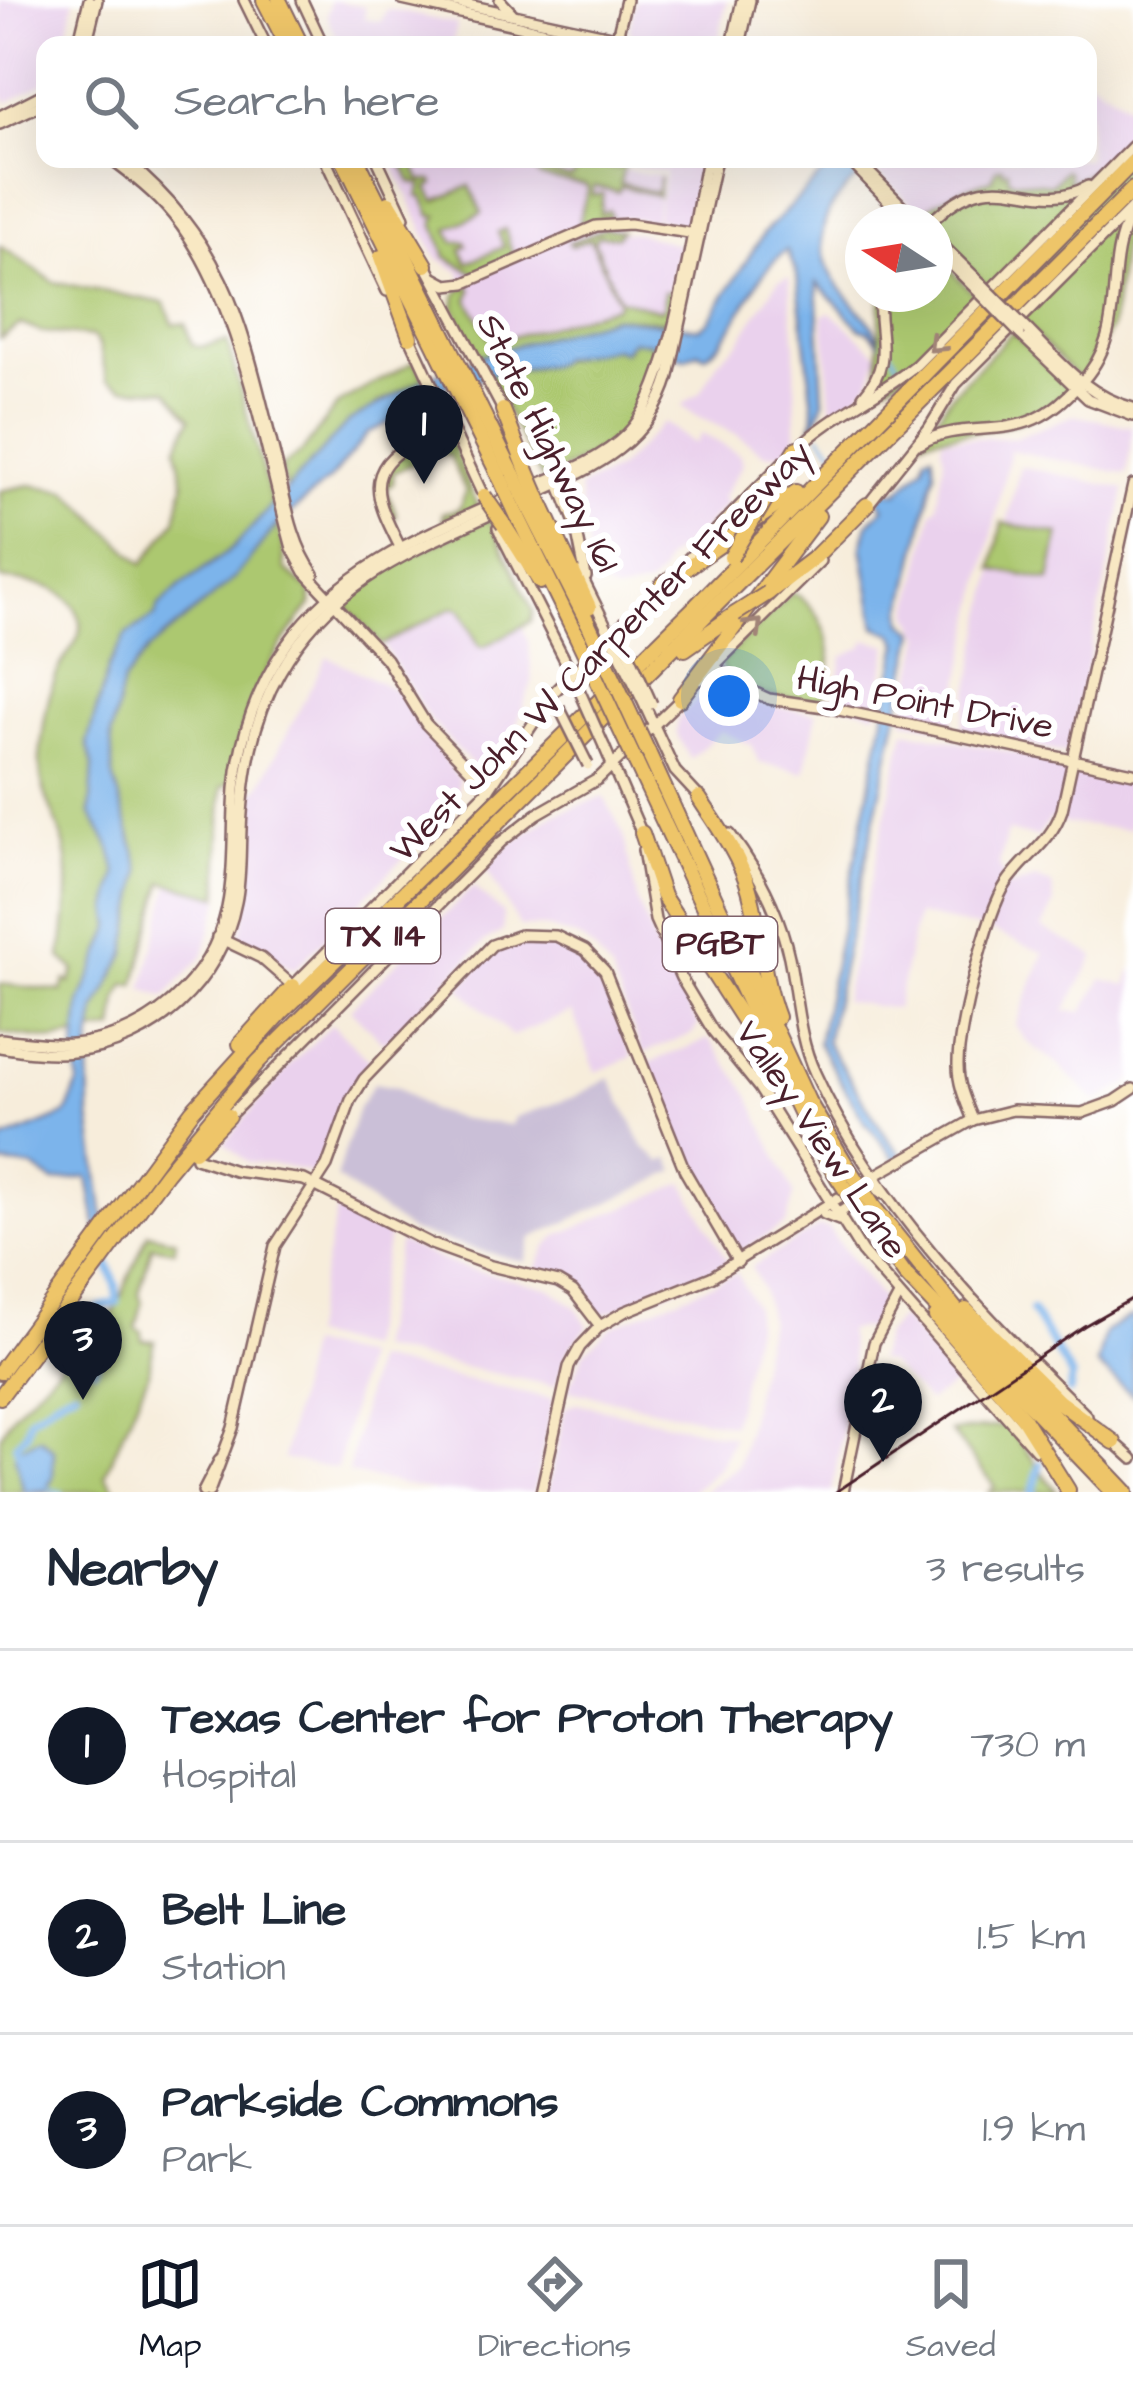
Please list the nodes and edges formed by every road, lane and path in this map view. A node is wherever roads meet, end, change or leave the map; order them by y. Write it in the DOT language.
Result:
graph roads {
  1 [pos="93,0"];
  2 [pos="244,0"];
  3 [pos="264,0"];
  4 [pos="279,0"];
  5 [pos="402,0"];
  6 [pos="445,0"];
  7 [pos="627,0"];
  8 [pos="746,0"];
  9 [pos="303,1"];
  10 [pos="497,8"];
  11 [pos="625,18"];
  12 [pos="84,36"];
  13 [pos="262,36"];
  14 [pos="292,36"];
  15 [pos="294,36"];
  16 [pos="319,36"];
  17 [pos="578,36"];
  18 [pos="598,36"];
  19 [pos="619,36"];
  20 [pos="620,36"];
  21 [pos="631,36"];
  22 [pos="738,36"];
  23 [pos="36,101"];
  24 [pos="0,120"];
  25 [pos="1133,146"];
  26 [pos="1131,164"];
  27 [pos="120,168"];
  28 [pos="133,168"];
  29 [pos="329,168"];
  30 [pos="338,168"];
  31 [pos="349,168"];
  32 [pos="366,168"];
  33 [pos="367,168"];
  34 [pos="381,168"];
  35 [pos="709,168"];
  36 [pos="861,168"];
  37 [pos="872,179"];
  38 [pos="1133,186"];
  39 [pos="880,192"];
  40 [pos="891,204"];
  41 [pos="893,204"];
  42 [pos="895,204"];
  43 [pos="953,204"];
  44 [pos="1133,205"];
  45 [pos="1102,220"];
  46 [pos="1048,232"];
  47 [pos="694,237"];
  48 [pos="953,258"];
  49 [pos="953,264"];
  50 [pos="428,270"];
  51 [pos="465,283"];
  52 [pos="980,287"];
  53 [pos="881,312"];
  54 [pos="455,315"];
  55 [pos="410,337"];
  56 [pos="962,338"];
  57 [pos="449,358"];
  58 [pos="668,360"];
  59 [pos="1091,372"];
  60 [pos="1078,386"];
  61 [pos="1095,394"];
  62 [pos="858,401"];
  63 [pos="503,410"];
  64 [pos="444,415"];
  65 [pos="1133,415"];
  66 [pos="628,433"];
  67 [pos="429,435"];
  68 [pos="453,435"];
  69 [pos="859,438"];
  70 [pos="910,451"];
  71 [pos="792,453"];
  72 [pos="866,458"];
  73 [pos="608,460"];
  74 [pos="519,474"];
  75 [pos="576,476"];
  76 [pos="558,480"];
  77 [pos="278,482"];
  78 [pos="771,482"];
  79 [pos="1133,485"];
  80 [pos="483,494"];
  81 [pos="565,495"];
  82 [pos="867,505"];
  83 [pos="524,515"];
  84 [pos="401,550"];
  85 [pos="662,585"];
  86 [pos="588,588"];
  87 [pos="328,592"];
  88 [pos="319,607"];
  89 [pos="595,620"];
  90 [pos="622,624"];
  91 [pos="611,635"];
  92 [pos="569,640"];
  93 [pos="621,646"];
  94 [pos="641,660"];
  95 [pos="715,666"];
  96 [pos="572,673"];
  97 [pos="615,705"];
  98 [pos="649,705"];
  99 [pos="674,705"];
  100 [pos="258,710"];
  101 [pos="653,726"];
  102 [pos="523,740"];
  103 [pos="667,756"];
  104 [pos="1073,760"];
  105 [pos="614,765"];
  106 [pos="1133,773"];
  107 [pos="589,786"];
  108 [pos="489,789"];
  109 [pos="626,790"];
  110 [pos="699,798"];
  111 [pos="560,800"];
  112 [pos="508,811"];
  113 [pos="642,833"];
  114 [pos="417,887"];
  115 [pos="221,939"];
  116 [pos="343,951"];
  117 [pos="293,986"];
  118 [pos="0,1043"];
  119 [pos="1133,1089"];
  120 [pos="808,1101"];
  121 [pos="228,1116"];
  122 [pos="973,1120"];
  123 [pos="805,1124"];
  124 [pos="177,1131"];
  125 [pos="206,1144"];
  126 [pos="865,1160"];
  127 [pos="212,1161"];
  128 [pos="842,1172"];
  129 [pos="875,1178"];
  130 [pos="815,1182"];
  131 [pos="316,1184"];
  132 [pos="892,1202"];
  133 [pos="826,1209"];
  134 [pos="839,1220"];
  135 [pos="114,1236"];
  136 [pos="96,1257"];
  137 [pos="738,1262"];
  138 [pos="909,1266"];
  139 [pos="898,1298"];
  140 [pos="910,1311"];
  141 [pos="893,1313"];
  142 [pos="600,1326"];
  143 [pos="0,1372"];
  144 [pos="0,1398"];
  145 [pos="1114,1442"];
  146 [pos="1133,1460"];
  147 [pos="1069,1491"];
  148 [pos="206,1492"];
  149 [pos="541,1492"];
  150 [pos="841,1492"];
  151 [pos="1113,1492"];
  152 [pos="1126,1492"];
  1 -- 12 [label="main road"];
  2 -- 13 [label="main road"];
  3 -- 14 [label="highway"];
  4 -- 15 [label="highway"];
  5 -- 10 [label="main road"];
  6 -- 10 [label="main road"];
  7 -- 11 [label="main road"];
  7 -- 19 [label="main road"];
  8 -- 22 [label="main road"];
  9 -- 16 [label="main road"];
  10 -- 17 [label="main road"];
  10 -- 18 [label="main road"];
  11 -- 20 [label="main road"];
  11 -- 21 [label="main road"];
  23 -- 24 [label="main road"];
  25 -- 26 [label="main road, West John W Carpenter Freeway"];
  26 -- 43 [label="main road"];
  26 -- 46 [label="main road, West John W Carpenter Freeway"];
  26 -- 56 [label="highway, West John W Carpenter Freeway / TX 114"];
  26 -- 114 [label="highway"];
  27 -- 77 [label="main road"];
  28 -- 77 [label="main road"];
  29 -- 55 [label="main road"];
  30 -- 55 [label="highway"];
  31 -- 57 [label="highway, PGBT"];
  32 -- 57 [label="highway, PGBT"];
  33 -- 50 [label="highway"];
  34 -- 50 [label="main road, State Highway 161"];
  35 -- 47 [label="main road"];
  36 -- 37 [label="main road"];
  37 -- 39 [label="main road"];
  37 -- 42 [label="main road"];
  38 -- 45 [label="highway, West John W Carpenter Freeway / TX 114"];
  38 -- 112 [label="highway"];
  39 -- 40 [label="main road"];
  39 -- 41 [label="main road"];
  44 -- 45 [label="highway"];
  44 -- 59 [label="main road"];
  44 -- 70 [label="main road, West John W Carpenter Freeway"];
  45 -- 72 [label="highway, West John W Carpenter Freeway / TX 114"];
  46 -- 56 [label="highway"];
  46 -- 62 [label="main road, West John W Carpenter Freeway, one-way"];
  47 -- 51 [label="main road"];
  47 -- 58 [label="main road"];
  48 -- 52 [label="main road"];
  49 -- 52 [label="main road"];
  50 -- 51 [label="main road"];
  50 -- 54 [label="main road, State Highway 161"];
  51 -- 54 [label="main road"];
  52 -- 60 [label="main road, bridge"];
  53 -- 62 [label="main road"];
  54 -- 63 [label="main road, State Highway 161"];
  55 -- 64 [label="main road"];
  56 -- 69 [label="highway, West John W Carpenter Freeway / TX 114"];
  57 -- 74 [label="highway, PGBT"];
  58 -- 66 [label="main road"];
  58 -- 73 [label="main road"];
  59 -- 60 [label="main road"];
  59 -- 61 [label="main road"];
  60 -- 61 [label="main road"];
  60 -- 65 [label="main road"];
  60 -- 70 [label="main road"];
  61 -- 65 [label="main road"];
  62 -- 71 [label="main road, West John W Carpenter Freeway"];
  63 -- 74 [label="highway"];
  64 -- 67 [label="main road"];
  64 -- 68 [label="main road"];
  66 -- 73 [label="main road"];
  66 -- 76 [label="main road"];
  67 -- 68 [label="main road"];
  67 -- 84 [label="main road"];
  68 -- 80 [label="main road"];
  69 -- 85 [label="highway"];
  69 -- 94 [label="highway, West John W Carpenter Freeway / TX 114"];
  70 -- 82 [label="main road, West John W Carpenter Freeway"];
  71 -- 78 [label="highway"];
  72 -- 97 [label="highway, West John W Carpenter Freeway / TX 114"];
  72 -- 99 [label="highway"];
  73 -- 75 [label="main road"];
  74 -- 83 [label="highway, PGBT, bridge"];
  74 -- 83 [label="highway, bridge"];
  75 -- 76 [label="main road"];
  75 -- 81 [label="main road"];
  76 -- 81 [label="main road"];
  76 -- 84 [label="main road"];
  77 -- 87 [label="main road"];
  78 -- 85 [label="main road, West John W Carpenter Freeway"];
  78 -- 94 [label="highway, bridge"];
  79 -- 104 [label="main road"];
  80 -- 83 [label="highway, bridge"];
  81 -- 86 [label="main road"];
  95 -- 82 [label="main road, West John W Carpenter Freeway, one-way"];
  82 -- 97 [label="highway, bridge"];
  83 -- 86 [label="main road, State Highway 161"];
  83 -- 89 [label="highway, PGBT"];
  83 -- 92 [label="highway, PGBT"];
  84 -- 87 [label="main road"];
  84 -- 87 [label="main road"];
  85 -- 90 [label="main road, West John W Carpenter Freeway"];
  86 -- 89 [label="main road, State Highway 161"];
  87 -- 88 [label="main road"];
  87 -- 88 [label="main road"];
  87 -- 100 [label="main road"];
  87 -- 108 [label="main road"];
  88 -- 100 [label="main road"];
  89 -- 91 [label="main road, State Highway 161"];
  89 -- 92 [label="main road"];
  89 -- 120 [label="highway, PGBT, bridge"];
  90 -- 91 [label="main road, West John W Carpenter Freeway"];
  90 -- 93 [label="main road"];
  91 -- 93 [label="main road, State Highway 161"];
  91 -- 96 [label="main road, West John W Carpenter Freeway"];
  92 -- 96 [label="main road, Valley View Lane"];
  92 -- 123 [label="highway, PGBT, bridge"];
  93 -- 98 [label="main road, State Highway 161, bridge"];
  94 -- 116 [label="highway, West John W Carpenter Freeway / TX 114"];
  95 -- 99 [label="main road, West John W Carpenter Freeway"];
  95 -- 104 [label="main road, High Point Drive"];
  96 -- 102 [label="main road, West John W Carpenter Freeway"];
  96 -- 105 [label="main road, Valley View Lane, bridge"];
  97 -- 112 [label="highway, West John W Carpenter Freeway / TX 114"];
  98 -- 99 [label="main road"];
  98 -- 101 [label="main road"];
  99 -- 101 [label="main road, West John W Carpenter Freeway"];
  100 -- 115 [label="main road"];
  101 -- 103 [label="main road"];
  101 -- 105 [label="main road, West John W Carpenter Freeway"];
  102 -- 108 [label="main road, West John W Carpenter Freeway"];
  102 -- 111 [label="main road, bridge"];
  103 -- 109 [label="main road"];
  103 -- 110 [label="main road"];
  104 -- 106 [label="main road, High Point Drive"];
  104 -- 122 [label="main road"];
  105 -- 107 [label="main road, West John W Carpenter Freeway"];
  105 -- 109 [label="main road, Valley View Lane"];
  107 -- 109 [label="main road"];
  107 -- 111 [label="main road, West John W Carpenter Freeway"];
  108 -- 117 [label="main road, West John W Carpenter Freeway"];
  109 -- 113 [label="main road, Valley View Lane"];
  110 -- 120 [label="highway"];
  110 -- 126 [label="main road"];
  111 -- 121 [label="main road, West John W Carpenter Freeway"];
  112 -- 135 [label="highway, West John W Carpenter Freeway / TX 114"];
  113 -- 123 [label="highway"];
  113 -- 130 [label="main road, Valley View Lane"];
  114 -- 116 [label="highway"];
  114 -- 135 [label="highway"];
  115 -- 117 [label="main road"];
  115 -- 118 [label="main road"];
  116 -- 124 [label="highway, West John W Carpenter Freeway / TX 114"];
  117 -- 124 [label="highway"];
  119 -- 122 [label="main road"];
  120 -- 128 [label="highway, PGBT"];
  121 -- 125 [label="main road, West John W Carpenter Freeway"];
  121 -- 135 [label="highway"];
  122 -- 129 [label="main road"];
  123 -- 128 [label="highway, PGBT"];
  124 -- 135 [label="highway, West John W Carpenter Freeway / TX 114"];
  125 -- 127 [label="main road"];
  125 -- 127 [label="main road, West John W Carpenter Freeway"];
  126 -- 129 [label="main road"];
  126 -- 130 [label="main road"];
  127 -- 131 [label="main road"];
  128 -- 138 [label="highway, PGBT, bridge"];
  129 -- 132 [label="main road"];
  129 -- 133 [label="main road"];
  130 -- 133 [label="main road, Valley View Lane"];
  131 -- 137 [label="main road"];
  131 -- 142 [label="main road"];
  131 -- 148 [label="main road"];
  132 -- 134 [label="main road"];
  132 -- 145 [label="main road"];
  133 -- 134 [label="main road"];
  133 -- 137 [label="main road"];
  134 -- 139 [label="main road, Valley View Lane"];
  135 -- 136 [label="highway, West John W Carpenter Freeway / TX 114"];
  136 -- 143 [label="highway"];
  136 -- 143 [label="highway, West John W Carpenter Freeway / TX 114"];
  136 -- 144 [label="highway, West John W Carpenter Freeway / TX 114"];
  137 -- 142 [label="main road"];
  138 -- 145 [label="highway"];
  138 -- 147 [label="highway"];
  138 -- 151 [label="highway, PGBT"];
  138 -- 152 [label="highway, PGBT"];
  139 -- 140 [label="main road"];
  139 -- 141 [label="main road, Valley View Lane"];
  140 -- 141 [label="main road"];
  140 -- 147 [label="main road"];
  141 -- 150 [label="main road, Valley View Lane"];
  142 -- 149 [label="main road"];
  145 -- 146 [label="main road"];
}
